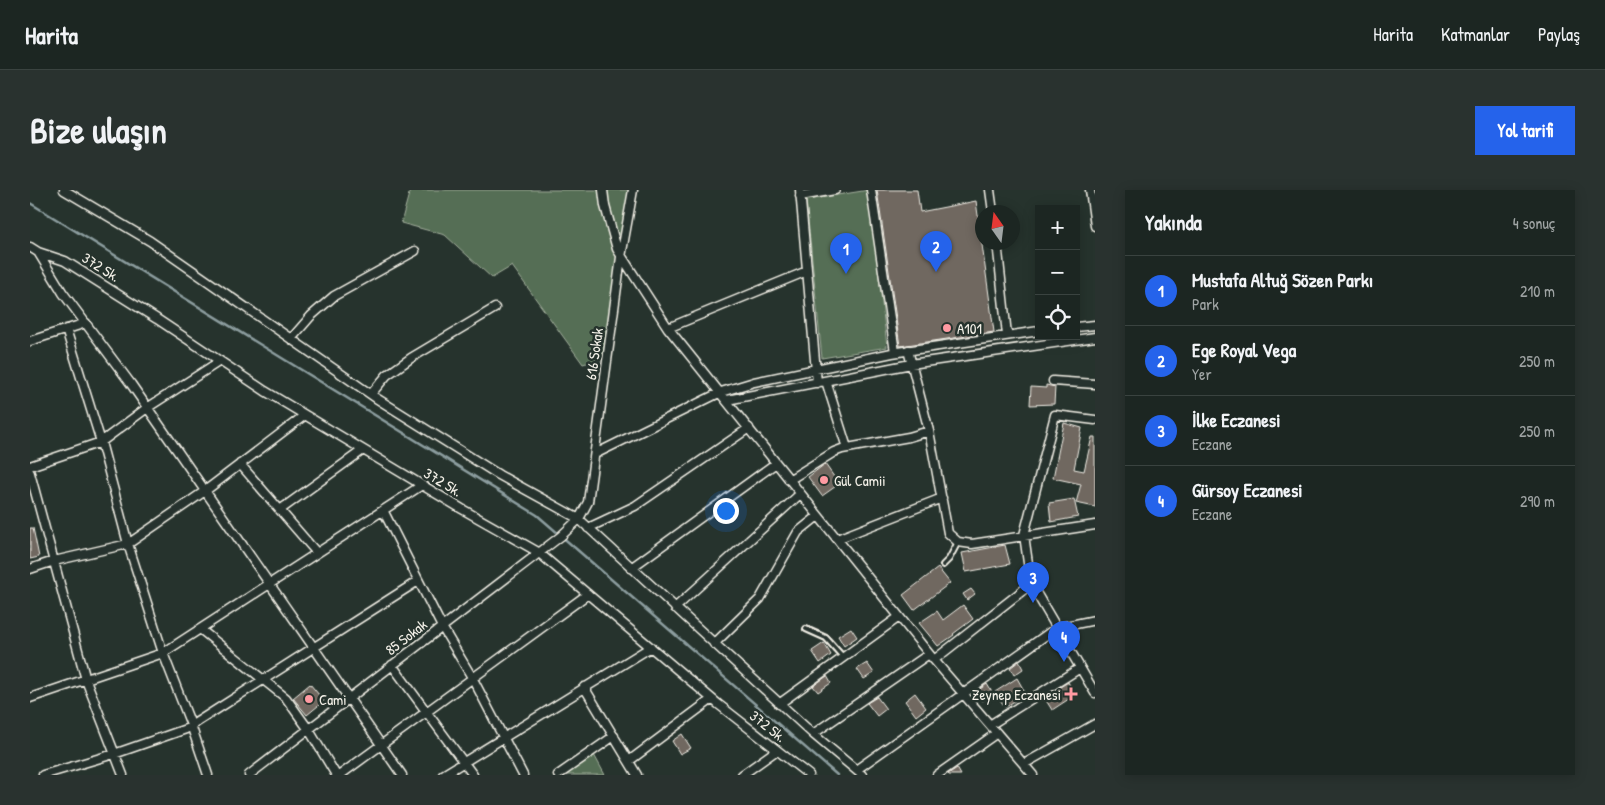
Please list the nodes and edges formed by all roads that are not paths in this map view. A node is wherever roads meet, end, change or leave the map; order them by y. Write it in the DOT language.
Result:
graph roads {
  1 [pos="64,190"];
  2 [pos="603,190"];
  3 [pos="633,190"];
  4 [pos="835,190"];
  5 [pos="871,190"];
  6 [pos="990,190"];
  7 [pos="1090,190"];
  8 [pos="800,193"];
  9 [pos="992,205"];
  10 [pos="1095,226"];
  11 [pos="30,247"];
  12 [pos="999,250"];
  13 [pos="415,251"];
  14 [pos="38,252"];
  15 [pos="621,257"];
  16 [pos="807,271"];
  17 [pos="496,308"];
  18 [pos="86,323"];
  19 [pos="1095,325"];
  20 [pos="1080,327"];
  21 [pos="668,328"];
  22 [pos="66,329"];
  23 [pos="1035,332"];
  24 [pos="1007,335"];
  25 [pos="1095,337"];
  26 [pos="291,339"];
  27 [pos="30,341"];
  28 [pos="908,350"];
  29 [pos="895,352"];
  30 [pos="220,361"];
  31 [pos="911,364"];
  32 [pos="815,369"];
  33 [pos="826,381"];
  34 [pos="1053,381"];
  35 [pos="817,383"];
  36 [pos="1095,384"];
  37 [pos="721,392"];
  38 [pos="371,394"];
  39 [pos="727,400"];
  40 [pos="147,408"];
  41 [pos="305,415"];
  42 [pos="1095,420"];
  43 [pos="749,428"];
  44 [pos="929,431"];
  45 [pos="101,442"];
  46 [pos="844,449"];
  47 [pos="363,450"];
  48 [pos="594,454"];
  49 [pos="776,463"];
  50 [pos="240,464"];
  51 [pos="30,466"];
  52 [pos="30,473"];
  53 [pos="789,480"];
  54 [pos="422,485"];
  55 [pos="205,491"];
  56 [pos="800,494"];
  57 [pos="942,498"];
  58 [pos="280,510"];
  59 [pos="383,510"];
  60 [pos="818,516"];
  61 [pos="579,519"];
  62 [pos="1095,524"];
  63 [pos="588,528"];
  64 [pos="1024,535"];
  65 [pos="837,539"];
  66 [pos="958,542"];
  67 [pos="128,544"];
  68 [pos="538,552"];
  69 [pos="317,553"];
  70 [pos="54,561"];
  71 [pos="943,565"];
  72 [pos="630,568"];
  73 [pos="30,569"];
  74 [pos="418,580"];
  75 [pos="270,584"];
  76 [pos="1031,584"];
  77 [pos="588,594"];
  78 [pos="674,608"];
  79 [pos="899,616"];
  80 [pos="1095,620"];
  81 [pos="442,627"];
  82 [pos="1056,628"];
  83 [pos="806,629"];
  84 [pos="200,630"];
  85 [pos="714,644"];
  86 [pos="651,647"];
  87 [pos="314,648"];
  88 [pos="163,653"];
  89 [pos="843,657"];
  90 [pos="931,657"];
  91 [pos="392,665"];
  92 [pos="1080,668"];
  93 [pos="262,679"];
  94 [pos="473,679"];
  95 [pos="86,680"];
  96 [pos="584,688"];
  97 [pos="1095,693"];
  98 [pos="963,694"];
  99 [pos="31,696"];
  100 [pos="349,698"];
  101 [pos="712,699"];
  102 [pos="779,704"];
  103 [pos="427,712"];
  104 [pos="1095,724"];
  105 [pos="191,725"];
  106 [pos="990,726"];
  107 [pos="309,730"];
  108 [pos="997,733"];
  109 [pos="813,734"];
  110 [pos="614,736"];
  111 [pos="504,737"];
  112 [pos="381,746"];
  113 [pos="777,750"];
  114 [pos="114,754"];
  115 [pos="629,761"];
  116 [pos="464,762"];
  117 [pos="1024,764"];
  118 [pos="260,766"];
  119 [pos="859,772"];
  120 [pos="42,775"];
  121 [pos="123,775"];
  122 [pos="208,775"];
  123 [pos="249,775"];
  124 [pos="265,775"];
  125 [pos="338,775"];
  126 [pos="402,775"];
  127 [pos="443,775"];
  128 [pos="473,775"];
  129 [pos="524,775"];
  130 [pos="558,775"];
  131 [pos="637,775"];
  132 [pos="742,775"];
  133 [pos="809,775"];
  134 [pos="936,775"];
  135 [pos="1033,775"];
  1 -- 26 [label="street"];
  2 -- 15 [label="street"];
  3 -- 15 [label="street, 616 Sokak"];
  4 -- 8 [label="street"];
  5 -- 29 [label="street"];
  6 -- 9 [label="street"];
  7 -- 10 [label="street"];
  8 -- 16 [label="street"];
  11 -- 14 [label="street"];
  12 -- 24 [label="street"];
  13 -- 26 [label="street"];
  14 -- 18 [label="street"];
  14 -- 30 [label="street, 372 Sk."];
  15 -- 21 [label="street"];
  15 -- 48 [label="street, 616 Sokak"];
  16 -- 21 [label="street"];
  16 -- 32 [label="street"];
  17 -- 38 [label="street"];
  18 -- 22 [label="street"];
  18 -- 40 [label="street"];
  19 -- 20 [label="street"];
  21 -- 37 [label="street"];
  22 -- 27 [label="street"];
  22 -- 45 [label="street"];
  23 -- 24 [label="street"];
  24 -- 28 [label="street"];
  25 -- 31 [label="street"];
  26 -- 38 [label="street"];
  28 -- 29 [label="street"];
  28 -- 31 [label="street"];
  29 -- 32 [label="street"];
  30 -- 40 [label="street"];
  30 -- 41 [label="street, 372 Sk."];
  31 -- 33 [label="street"];
  31 -- 44 [label="street"];
  32 -- 35 [label="street"];
  32 -- 37 [label="street"];
  33 -- 35 [label="street"];
  33 -- 46 [label="street"];
  34 -- 36 [label="street"];
  35 -- 39 [label="street"];
  37 -- 39 [label="street"];
  37 -- 48 [label="street"];
  38 -- 61 [label="street"];
  39 -- 43 [label="street"];
  40 -- 45 [label="street"];
  40 -- 55 [label="street"];
  41 -- 47 [label="street, 372 Sk."];
  41 -- 50 [label="street"];
  42 -- 64 [label="street"];
  43 -- 49 [label="street"];
  43 -- 63 [label="street"];
  44 -- 46 [label="street"];
  44 -- 57 [label="street"];
  45 -- 51 [label="street"];
  45 -- 67 [label="street"];
  46 -- 53 [label="street"];
  47 -- 54 [label="street, 372 Sk."];
  47 -- 58 [label="street"];
  48 -- 61 [label="street, 616 Sokak"];
  49 -- 53 [label="street"];
  49 -- 72 [label="street"];
  50 -- 55 [label="street"];
  50 -- 58 [label="street"];
  52 -- 70 [label="street"];
  53 -- 56 [label="street"];
  54 -- 59 [label="street"];
  54 -- 68 [label="street, 372 Sk."];
  55 -- 67 [label="street"];
  55 -- 75 [label="street"];
  56 -- 60 [label="street"];
  56 -- 78 [label="street"];
  57 -- 65 [label="street"];
  57 -- 66 [label="street"];
  58 -- 69 [label="street"];
  59 -- 69 [label="street"];
  59 -- 74 [label="street"];
  60 -- 65 [label="street"];
  60 -- 85 [label="street"];
  61 -- 63 [label="street"];
  61 -- 68 [label="street, 85 Sokak"];
  62 -- 64 [label="street"];
  63 -- 72 [label="street"];
  64 -- 66 [label="street"];
  64 -- 76 [label="street"];
  65 -- 79 [label="street"];
  66 -- 71 [label="lane"];
  67 -- 70 [label="street"];
  67 -- 88 [label="street"];
  68 -- 77 [label="street, 372 Sk."];
  68 -- 81 [label="street, 85 Sokak"];
  69 -- 75 [label="street"];
  70 -- 73 [label="street"];
  70 -- 95 [label="street"];
  72 -- 78 [label="street"];
  74 -- 81 [label="street"];
  74 -- 87 [label="street"];
  75 -- 84 [label="street"];
  75 -- 87 [label="street"];
  76 -- 82 [label="street"];
  76 -- 90 [label="street"];
  77 -- 86 [label="street, 372 Sk."];
  77 -- 94 [label="street"];
  78 -- 85 [label="street"];
  79 -- 89 [label="street"];
  79 -- 90 [label="street"];
  80 -- 82 [label="street"];
  81 -- 91 [label="street, 85 Sokak"];
  81 -- 94 [label="street"];
  82 -- 92 [label="street"];
  82 -- 98 [label="street"];
  83 -- 89 [label="lane"];
  84 -- 88 [label="street"];
  84 -- 93 [label="street"];
  85 -- 102 [label="street"];
  86 -- 96 [label="street"];
  86 -- 101 [label="street, 372 Sk."];
  87 -- 93 [label="street"];
  87 -- 100 [label="street"];
  88 -- 95 [label="street"];
  88 -- 105 [label="street"];
  89 -- 102 [label="street"];
  90 -- 98 [label="street"];
  90 -- 109 [label="street"];
  91 -- 100 [label="street, 85 Sokak"];
  91 -- 103 [label="street"];
  92 -- 97 [label="street"];
  92 -- 106 [label="street"];
  93 -- 105 [label="street"];
  93 -- 107 [label="street"];
  94 -- 103 [label="street"];
  94 -- 111 [label="street"];
  95 -- 99 [label="street"];
  95 -- 114 [label="street"];
  96 -- 110 [label="street"];
  96 -- 111 [label="street"];
  98 -- 106 [label="street"];
  98 -- 119 [label="street"];
  100 -- 107 [label="street, 85 Sokak"];
  100 -- 112 [label="street"];
  101 -- 113 [label="street, 372 Sk."];
  101 -- 115 [label="street"];
  102 -- 109 [label="street"];
  103 -- 112 [label="street"];
  103 -- 116 [label="street"];
  104 -- 117 [label="street"];
  105 -- 114 [label="street"];
  105 -- 122 [label="street"];
  106 -- 108 [label="street"];
  107 -- 118 [label="street, 85 Sokak"];
  107 -- 125 [label="street"];
  108 -- 117 [label="street"];
  108 -- 134 [label="street"];
  109 -- 119 [label="street"];
  110 -- 115 [label="street"];
  110 -- 130 [label="street"];
  111 -- 116 [label="street"];
  111 -- 129 [label="street"];
  112 -- 125 [label="street"];
  112 -- 126 [label="street"];
  113 -- 132 [label="street"];
  113 -- 133 [label="street, 372 Sk."];
  114 -- 120 [label="street"];
  114 -- 121 [label="street"];
  115 -- 131 [label="street"];
  116 -- 127 [label="street"];
  116 -- 128 [label="street"];
  117 -- 135 [label="street"];
  118 -- 123 [label="street, 85 Sokak"];
  118 -- 124 [label="street"];
}
